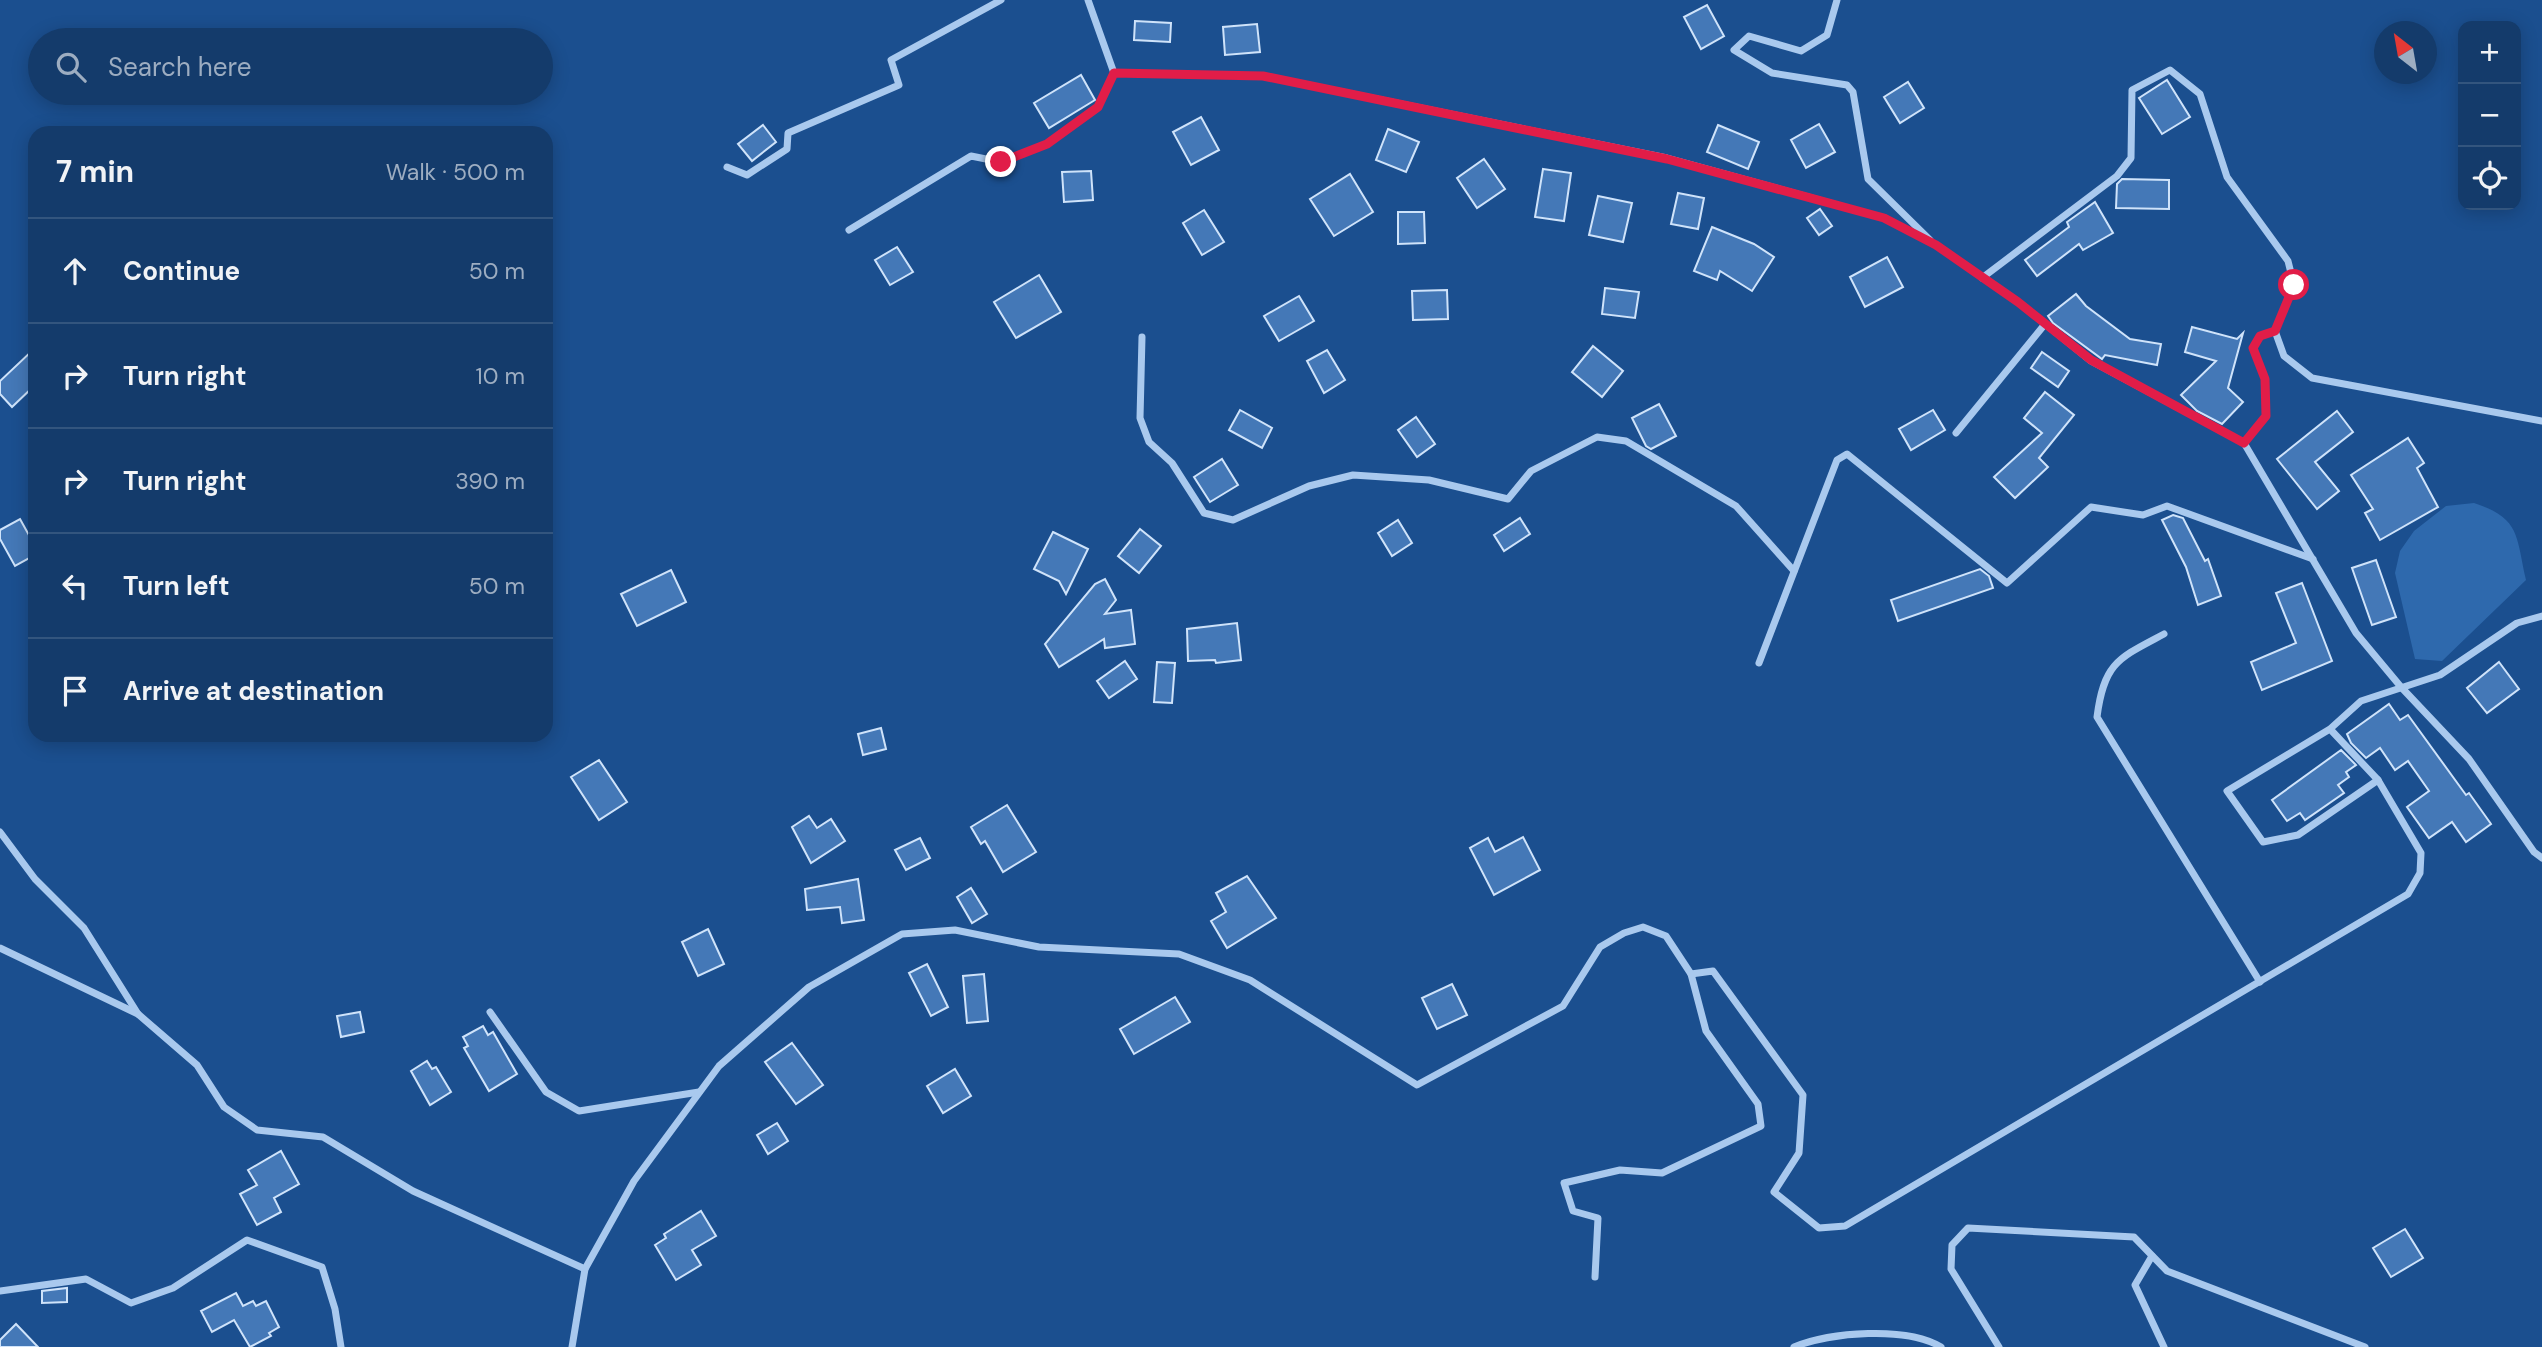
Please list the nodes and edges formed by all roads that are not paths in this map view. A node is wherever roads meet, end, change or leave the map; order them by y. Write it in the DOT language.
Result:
graph roads {
  1 [pos="1001,0"];
  2 [pos="1087,0"];
  3 [pos="1837,0"];
  4 [pos="1114,73"];
  5 [pos="727,167"];
  6 [pos="849,230"];
  7 [pos="1936,245"];
  8 [pos="1982,278"];
  9 [pos="2045,324"];
  10 [pos="2275,331"];
  11 [pos="1142,337"];
  12 [pos="2542,421"];
  13 [pos="1956,433"];
  14 [pos="2244,443"];
  15 [pos="2313,559"];
  16 [pos="1794,571"];
  17 [pos="2542,615"];
  18 [pos="2164,634"];
  19 [pos="1759,663"];
  20 [pos="2401,687"];
  21 [pos="2330,729"];
  22 [pos="2378,780"];
  23 [pos="0,832"];
  24 [pos="2542,858"];
  25 [pos="0,948"];
  26 [pos="1691,974"];
  27 [pos="2260,982"];
  28 [pos="490,1013"];
  29 [pos="138,1014"];
  30 [pos="699,1092"];
  31 [pos="2152,1256"];
  32 [pos="585,1269"];
  33 [pos="1595,1278"];
  34 [pos="0,1291"];
  35 [pos="341,1347"];
  36 [pos="572,1347"];
  37 [pos="1794,1347"];
  38 [pos="1941,1347"];
  39 [pos="1999,1347"];
  40 [pos="2164,1347"];
  41 [pos="2365,1347"];
  1 -- 5 [label="street"];
  2 -- 4 [label="street"];
  3 -- 7 [label="street"];
  4 -- 6 [label="street"];
  4 -- 7 [label="street"];
  7 -- 8 [label="street"];
  8 -- 9 [label="street"];
  8 -- 10 [label="street"];
  9 -- 13 [label="street"];
  9 -- 14 [label="street"];
  10 -- 12 [label="street"];
  10 -- 14 [label="street"];
  11 -- 16 [label="street"];
  14 -- 15 [label="street"];
  15 -- 16 [label="street"];
  15 -- 20 [label="street"];
  16 -- 19 [label="street"];
  17 -- 20 [label="street"];
  18 -- 27 [label="street"];
  20 -- 21 [label="street"];
  20 -- 24 [label="street"];
  21 -- 22 [label="street"];
  21 -- 22 [label="street"];
  22 -- 27 [label="street"];
  23 -- 29 [label="street"];
  25 -- 29 [label="street"];
  26 -- 27 [label="street"];
  26 -- 30 [label="street"];
  26 -- 33 [label="street"];
  28 -- 30 [label="street"];
  29 -- 32 [label="street"];
  30 -- 32 [label="street"];
  31 -- 39 [label="street"];
  31 -- 40 [label="street"];
  31 -- 41 [label="street"];
  32 -- 36 [label="street"];
  34 -- 35 [label="street"];
  37 -- 38 [label="street"];
}
